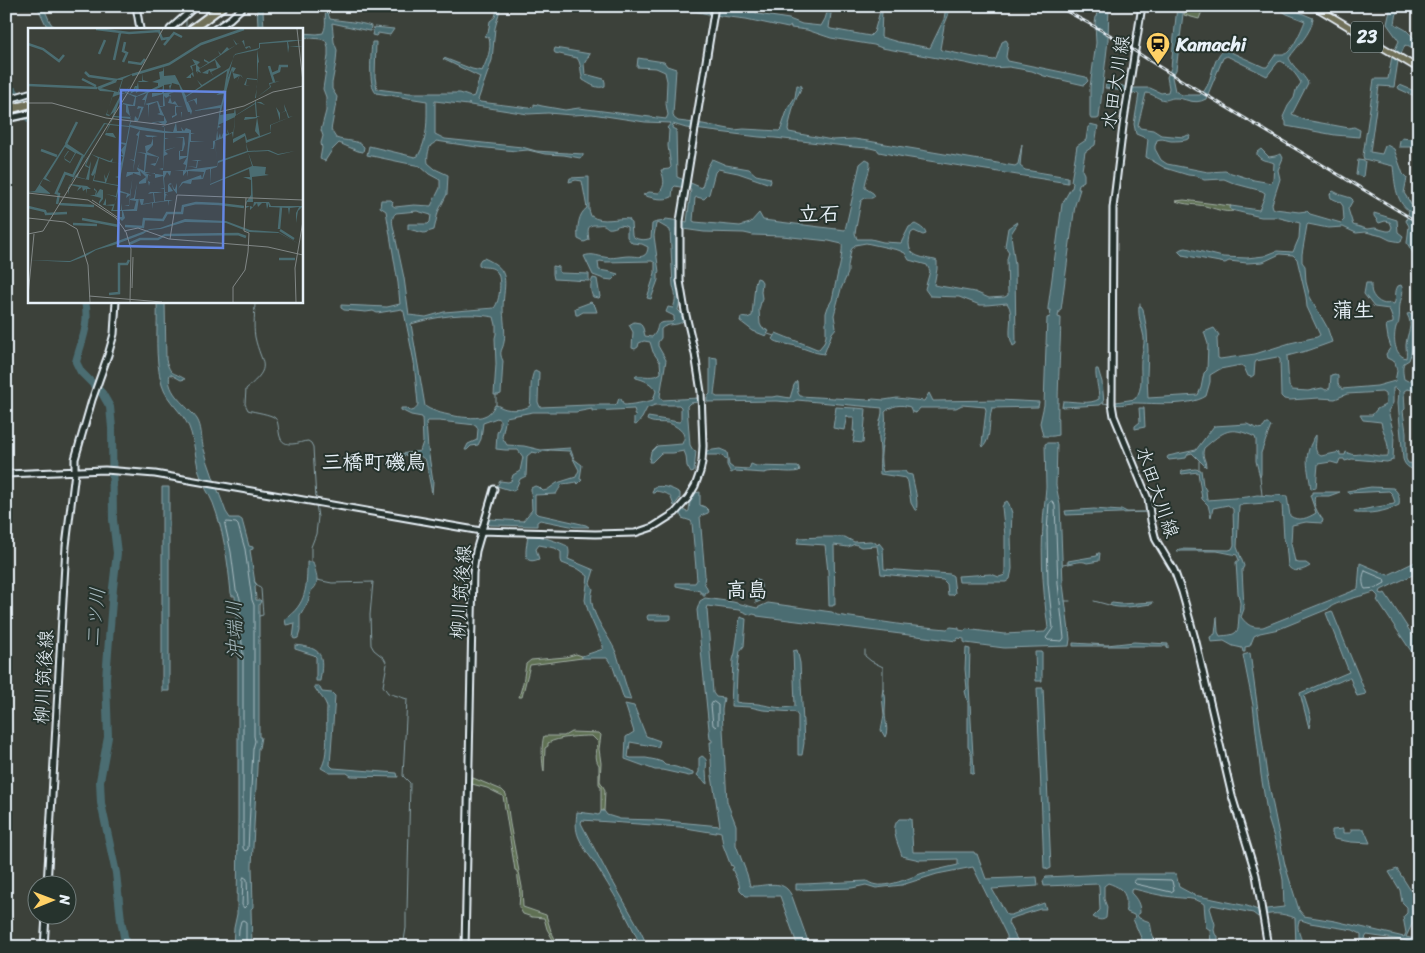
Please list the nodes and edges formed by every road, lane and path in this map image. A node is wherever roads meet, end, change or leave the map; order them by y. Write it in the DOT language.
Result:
graph roads {
  1 [pos="136,6"];
  2 [pos="196,6"];
  3 [pos="225,6"];
  4 [pos="244,6"];
  5 [pos="715,6"];
  6 [pos="1142,6"];
  7 [pos="1314,6"];
  8 [pos="172,27"];
  9 [pos="140,28"];
  10 [pos="193,28"];
  11 [pos="197,28"];
  12 [pos="216,28"];
  13 [pos="1419,69"];
  14 [pos="28,93"];
  15 [pos="6,100"];
  16 [pos="28,106"];
  17 [pos="6,112"];
  18 [pos="28,114"];
  19 [pos="6,119"];
  20 [pos="116,302"];
  21 [pos="75,472"];
  22 [pos="6,474"];
  23 [pos="494,489"];
  24 [pos="481,531"];
  25 [pos="48,876"];
  26 [pos="45,926"];
  27 [pos="44,947"];
  28 [pos="465,947"];
  29 [pos="1268,947"];
  1 -- 9 [label="main road"];
  2 -- 8 [label="main road"];
  3 -- 10 [label="highway"];
  3 -- 11 [label="highway"];
  4 -- 12 [label="main road"];
  5 -- 24 [label="main road"];
  6 -- 29 [label="main road, 水田大川線"];
  7 -- 13 [label="main road, 23"];
  14 -- 15 [label="main road"];
  16 -- 17 [label="highway"];
  18 -- 19 [label="main road"];
  20 -- 21 [label="main road, 柳川筑後線"];
  21 -- 22 [label="main road"];
  21 -- 24 [label="main road, 柳川筑後線"];
  21 -- 25 [label="main road, 柳川筑後線"];
  23 -- 24 [label="main road"];
  24 -- 28 [label="main road, 柳川筑後線"];
  26 -- 27 [label="main road"];
}
